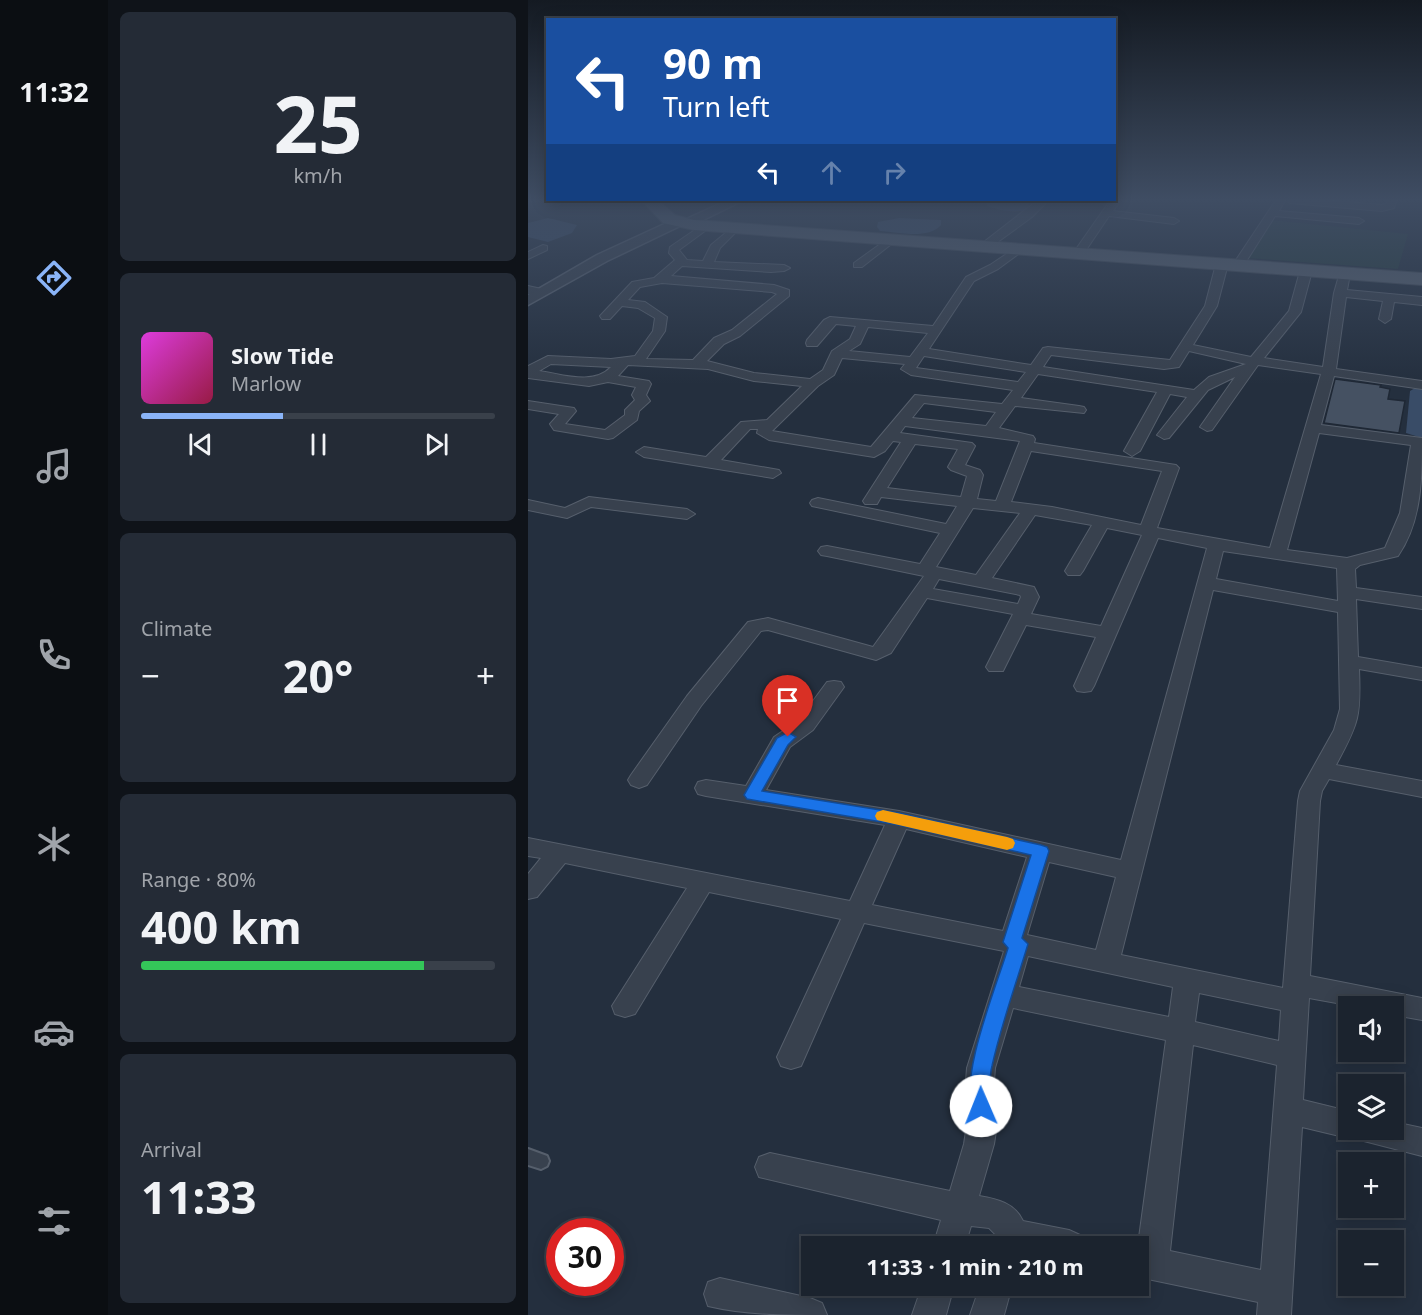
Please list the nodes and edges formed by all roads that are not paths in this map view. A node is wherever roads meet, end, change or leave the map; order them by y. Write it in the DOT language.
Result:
graph roads {
  1 [pos="595,261"];
  2 [pos="863,261"];
  3 [pos="1002,261"];
  4 [pos="1180,261"];
  5 [pos="1233,261"];
  6 [pos="680,263"];
  7 [pos="707,264"];
  8 [pos="858,265"];
  9 [pos="1230,265"];
  10 [pos="784,268"];
  11 [pos="1306,271"];
  12 [pos="1344,274"];
  13 [pos="661,279"];
  14 [pos="1422,279"];
  15 [pos="535,291"];
  16 [pos="1340,293"];
  17 [pos="1389,298"];
  18 [pos="528,301"];
  19 [pos="1422,301"];
  20 [pos="620,302"];
  21 [pos="606,316"];
  22 [pos="1385,319"];
  23 [pos="864,323"];
  24 [pos="937,330"];
  25 [pos="812,343"];
  26 [pos="1186,347"];
  27 [pos="837,354"];
  28 [pos="1090,355"];
  29 [pos="917,357"];
  30 [pos="1113,358"];
  31 [pos="1138,361"];
  32 [pos="627,362"];
  33 [pos="1253,363"];
  34 [pos="704,365"];
  35 [pos="1034,369"];
  36 [pos="1329,371"];
  37 [pos="1078,375"];
  38 [pos="530,376"];
  39 [pos="608,378"];
  40 [pos="1100,378"];
  41 [pos="1125,382"];
  42 [pos="813,383"];
  43 [pos="1422,385"];
  44 [pos="1021,387"];
  45 [pos="1166,389"];
  46 [pos="1195,394"];
  47 [pos="528,405"];
  48 [pos="1009,405"];
  49 [pos="1079,410"];
  50 [pos="901,421"];
  51 [pos="771,424"];
  52 [pos="1207,428"];
  53 [pos="1312,428"];
  54 [pos="989,432"];
  55 [pos="1164,435"];
  56 [pos="890,436"];
  57 [pos="911,438"];
  58 [pos="1420,442"];
  59 [pos="646,446"];
  60 [pos="1026,446"];
  61 [pos="1132,451"];
  62 [pos="715,457"];
  63 [pos="773,473"];
  64 [pos="878,492"];
  65 [pos="968,502"];
  66 [pos="818,504"];
  67 [pos="1002,506"];
  68 [pos="536,507"];
  69 [pos="1031,509"];
  70 [pos="1415,509"];
  71 [pos="861,512"];
  72 [pos="687,513"];
  73 [pos="528,517"];
  74 [pos="1102,522"];
  75 [pos="950,530"];
  76 [pos="1149,531"];
  77 [pos="1412,537"];
  78 [pos="1216,545"];
  79 [pos="827,551"];
  80 [pos="1277,554"];
  81 [pos="1348,564"];
  82 [pos="930,571"];
  83 [pos="1074,571"];
  84 [pos="981,581"];
  85 [pos="1206,583"];
  86 [pos="921,592"];
  87 [pos="1347,600"];
  88 [pos="1422,603"];
  89 [pos="1022,614"];
  90 [pos="1107,633"];
  91 [pos="1349,662"];
  92 [pos="996,667"];
  93 [pos="1422,674"];
  94 [pos="1084,686"];
  95 [pos="834,687"];
  96 [pos="1322,770"];
  97 [pos="639,780"];
  98 [pos="706,788"];
  99 [pos="1422,789"];
  100 [pos="752,795"];
  101 [pos="899,819"];
  102 [pos="528,847"];
  103 [pos="1041,851"];
  104 [pos="559,854"];
  105 [pos="1130,871"];
  106 [pos="703,882"];
  107 [pos="528,890"];
  108 [pos="857,912"];
  109 [pos="1015,943"];
  110 [pos="1106,962"];
  111 [pos="1187,979"];
  112 [pos="1296,993"];
  113 [pos="1004,995"];
  114 [pos="625,1006"];
  115 [pos="1422,1009"];
  116 [pos="1182,1030"];
  117 [pos="1292,1056"];
  118 [pos="791,1057"];
  119 [pos="1288,1110"];
  120 [pos="1338,1122"];
  121 [pos="1404,1138"];
  122 [pos="1422,1142"];
  123 [pos="770,1167"];
  124 [pos="960,1209"];
  125 [pos="952,1236"];
  126 [pos="1009,1236"];
  127 [pos="1149,1237"];
  128 [pos="1149,1263"];
  129 [pos="720,1294"];
  130 [pos="935,1296"];
  131 [pos="993,1296"];
  132 [pos="1275,1302"];
  133 [pos="810,1315"];
  134 [pos="929,1315"];
  135 [pos="987,1315"];
  1 -- 15 [label="street"];
  2 -- 8 [label="street"];
  3 -- 24 [label="street"];
  4 -- 9 [label="main road"];
  5 -- 9 [label="street"];
  6 -- 7 [label="street"];
  6 -- 13 [label="street"];
  7 -- 10 [label="street"];
  9 -- 11 [label="main road"];
  9 -- 26 [label="street"];
  11 -- 12 [label="main road"];
  11 -- 33 [label="street"];
  12 -- 14 [label="main road"];
  12 -- 16 [label="street"];
  13 -- 20 [label="street"];
  13 -- 34 [label="street"];
  15 -- 18 [label="street"];
  16 -- 17 [label="street"];
  16 -- 36 [label="street"];
  17 -- 19 [label="street"];
  17 -- 22 [label="street"];
  20 -- 21 [label="street"];
  20 -- 32 [label="street"];
  23 -- 24 [label="street"];
  23 -- 25 [label="street"];
  23 -- 27 [label="street"];
  24 -- 29 [label="street"];
  26 -- 31 [label="street"];
  26 -- 33 [label="street"];
  27 -- 29 [label="street"];
  27 -- 42 [label="street"];
  28 -- 30 [label="street"];
  28 -- 35 [label="street"];
  28 -- 37 [label="street"];
  29 -- 35 [label="street"];
  29 -- 44 [label="street"];
  30 -- 31 [label="street"];
  30 -- 40 [label="street"];
  31 -- 41 [label="street"];
  32 -- 34 [label="street"];
  32 -- 38 [label="street"];
  32 -- 39 [label="street"];
  33 -- 36 [label="street"];
  33 -- 46 [label="street"];
  33 -- 52 [label="street"];
  34 -- 42 [label="street"];
  35 -- 37 [label="street"];
  35 -- 44 [label="street"];
  36 -- 43 [label="street"];
  36 -- 53 [label="street"];
  37 -- 40 [label="street"];
  38 -- 39 [label="street"];
  39 -- 47 [label="street"];
  40 -- 41 [label="street"];
  41 -- 45 [label="street"];
  42 -- 51 [label="street"];
  44 -- 48 [label="street"];
  45 -- 46 [label="street"];
  45 -- 61 [label="street"];
  46 -- 55 [label="street"];
  48 -- 49 [label="street"];
  48 -- 50 [label="street"];
  48 -- 54 [label="street"];
  50 -- 54 [label="street"];
  50 -- 56 [label="street"];
  51 -- 56 [label="street"];
  51 -- 62 [label="street"];
  53 -- 58 [label="street"];
  53 -- 80 [label="street"];
  54 -- 60 [label="street"];
  56 -- 57 [label="street"];
  57 -- 64 [label="street"];
  57 -- 65 [label="street"];
  58 -- 70 [label="street"];
  59 -- 62 [label="street"];
  60 -- 67 [label="street"];
  60 -- 76 [label="street"];
  62 -- 63 [label="street"];
  64 -- 65 [label="street"];
  64 -- 71 [label="street"];
  65 -- 67 [label="street"];
  65 -- 75 [label="street"];
  66 -- 71 [label="street"];
  67 -- 69 [label="street"];
  68 -- 72 [label="street"];
  68 -- 73 [label="street"];
  69 -- 74 [label="street"];
  69 -- 84 [label="street"];
  70 -- 77 [label="street"];
  71 -- 75 [label="street"];
  74 -- 76 [label="street"];
  74 -- 83 [label="street"];
  75 -- 82 [label="street"];
  76 -- 78 [label="street"];
  76 -- 90 [label="street"];
  77 -- 81 [label="street"];
  78 -- 80 [label="street"];
  78 -- 85 [label="street"];
  79 -- 82 [label="street"];
  80 -- 81 [label="street"];
  81 -- 87 [label="street"];
  82 -- 84 [label="street"];
  82 -- 86 [label="street"];
  84 -- 89 [label="street"];
  85 -- 87 [label="street"];
  85 -- 105 [label="street"];
  86 -- 89 [label="street"];
  86 -- 97 [label="street"];
  87 -- 88 [label="street"];
  87 -- 91 [label="street"];
  89 -- 90 [label="street"];
  89 -- 92 [label="street"];
  90 -- 94 [label="street"];
  91 -- 93 [label="street"];
  91 -- 96 [label="street"];
  95 -- 100 [label="street"];
  96 -- 99 [label="street"];
  96 -- 112 [label="street"];
  98 -- 100 [label="street"];
  100 -- 101 [label="street"];
  101 -- 103 [label="street"];
  101 -- 108 [label="street"];
  102 -- 104 [label="street"];
  103 -- 105 [label="street"];
  103 -- 109 [label="street"];
  104 -- 106 [label="street"];
  104 -- 107 [label="street"];
  105 -- 110 [label="street"];
  106 -- 108 [label="street"];
  106 -- 114 [label="street"];
  108 -- 109 [label="street"];
  108 -- 118 [label="street"];
  109 -- 110 [label="street"];
  109 -- 113 [label="street"];
  110 -- 111 [label="street"];
  111 -- 112 [label="street"];
  111 -- 116 [label="street"];
  112 -- 115 [label="street"];
  112 -- 117 [label="street"];
  113 -- 116 [label="street"];
  113 -- 124 [label="street"];
  116 -- 117 [label="street"];
  116 -- 127 [label="street"];
  117 -- 119 [label="street"];
  119 -- 120 [label="street"];
  119 -- 132 [label="street"];
  121 -- 122 [label="street"];
  123 -- 124 [label="street"];
  124 -- 125 [label="street"];
  124 -- 126 [label="street"];
  128 -- 132 [label="street"];
  129 -- 133 [label="street"];
  130 -- 134 [label="street"];
  131 -- 135 [label="street"];
}
